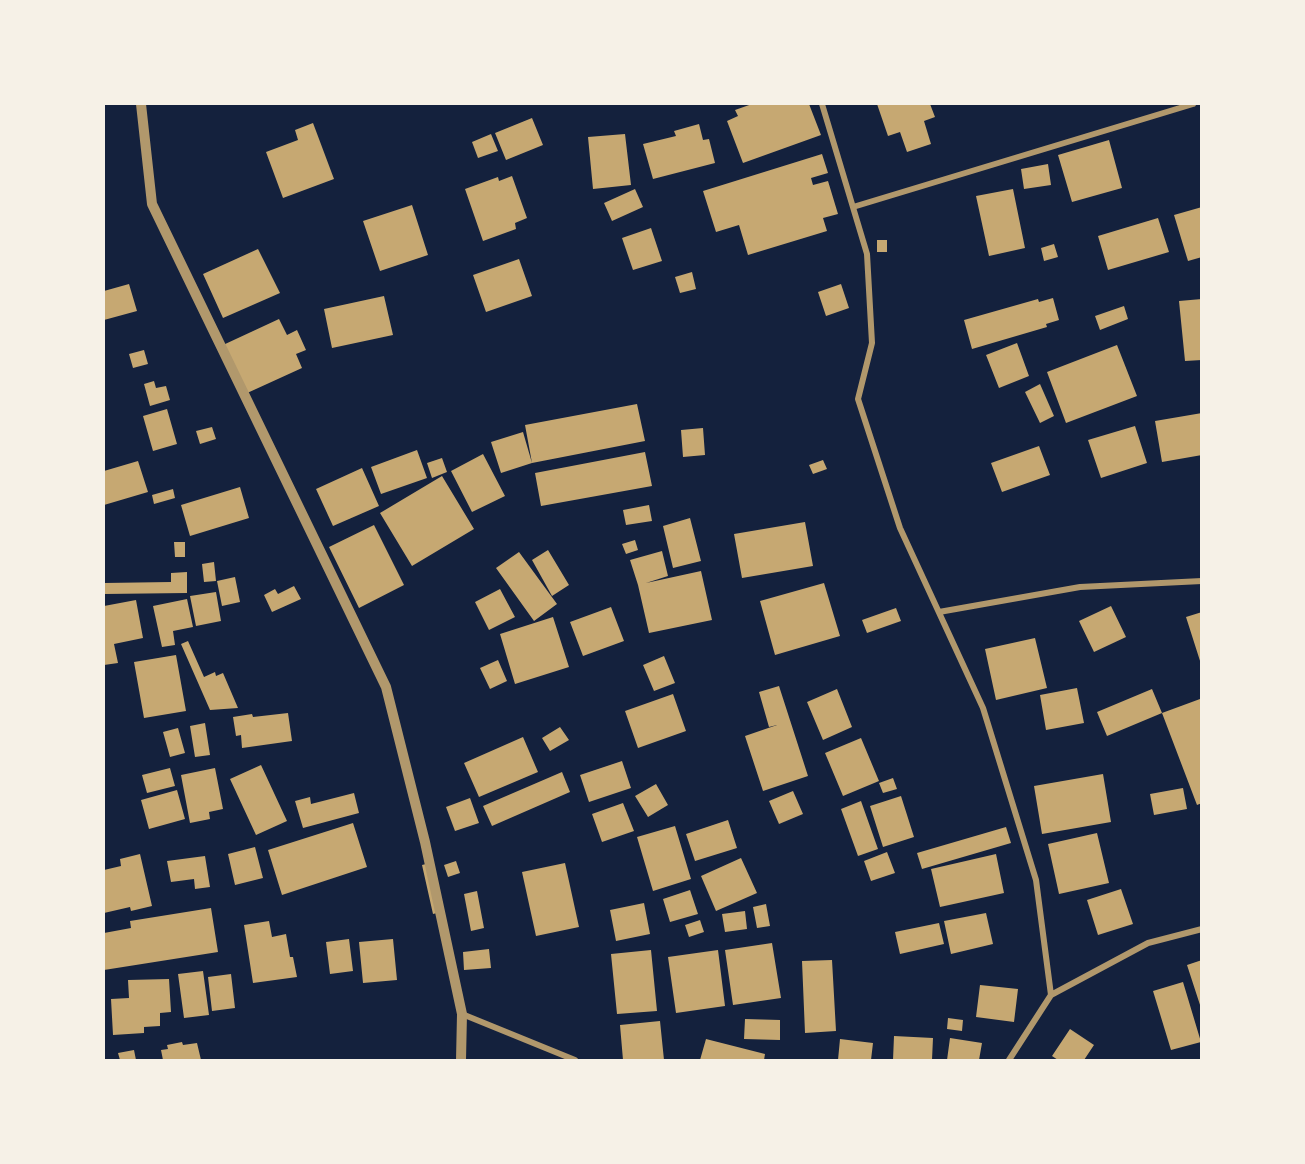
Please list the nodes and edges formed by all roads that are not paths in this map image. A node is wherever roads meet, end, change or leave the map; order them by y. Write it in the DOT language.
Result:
graph roads {
  1 [pos="141,104"];
  2 [pos="822,104"];
  3 [pos="1193,104"];
  4 [pos="853,207"];
  5 [pos="1202,581"];
  6 [pos="939,612"];
  7 [pos="1202,929"];
  8 [pos="1051,995"];
  9 [pos="462,1014"];
  10 [pos="461,1060"];
  11 [pos="574,1060"];
  12 [pos="1010,1060"];
  1 -- 9 [label="street"];
  2 -- 4 [label="street"];
  3 -- 4 [label="street"];
  4 -- 6 [label="street"];
  5 -- 6 [label="street"];
  6 -- 8 [label="street"];
  7 -- 8 [label="street"];
  8 -- 12 [label="street"];
  9 -- 10 [label="street"];
  9 -- 11 [label="street"];
}
